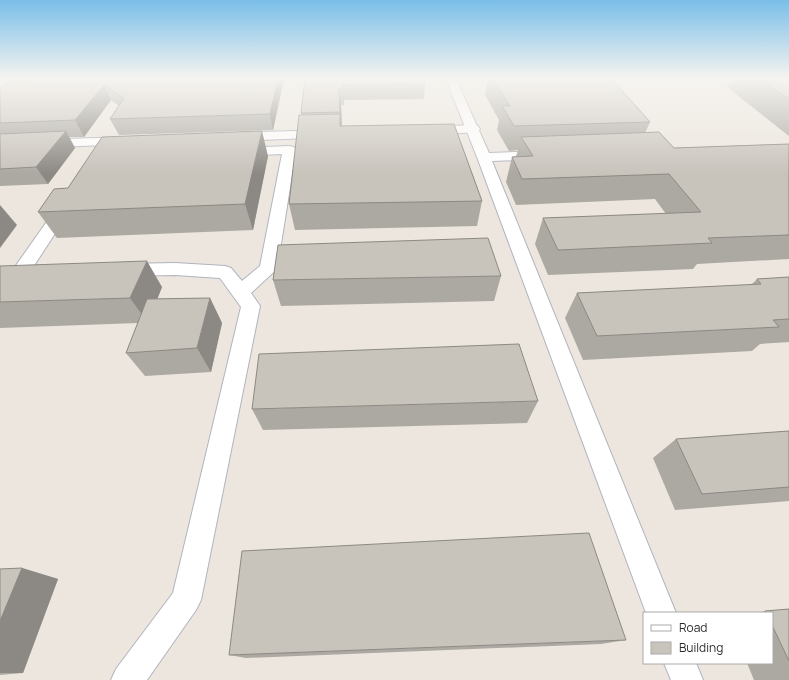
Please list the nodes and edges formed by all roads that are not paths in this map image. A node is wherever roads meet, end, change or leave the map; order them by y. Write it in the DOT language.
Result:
graph roads {
  1 [pos="465,111"];
  2 [pos="473,129"];
  3 [pos="410,131"];
  4 [pos="339,134"];
  5 [pos="221,138"];
  6 [pos="142,140"];
  7 [pos="0,145"];
  8 [pos="225,152"];
  9 [pos="555,154"];
  10 [pos="484,157"];
  11 [pos="71,196"];
  12 [pos="105,271"];
  13 [pos="42,273"];
  14 [pos="19,274"];
  15 [pos="241,292"];
  16 [pos="0,302"];
  17 [pos="661,612"];
  18 [pos="680,664"];
  19 [pos="127,680"];
  20 [pos="687,680"];
  1 -- 2 [label="street"];
  2 -- 3 [label="street"];
  2 -- 10 [label="street"];
  4 -- 5 [label="street"];
  6 -- 7 [label="street"];
  8 -- 15 [label="street"];
  9 -- 10 [label="street"];
  10 -- 17 [label="street"];
  11 -- 14 [label="street"];
  12 -- 15 [label="street"];
  13 -- 14 [label="street"];
  14 -- 16 [label="street"];
  15 -- 19 [label="street"];
  18 -- 20 [label="street"];
}
